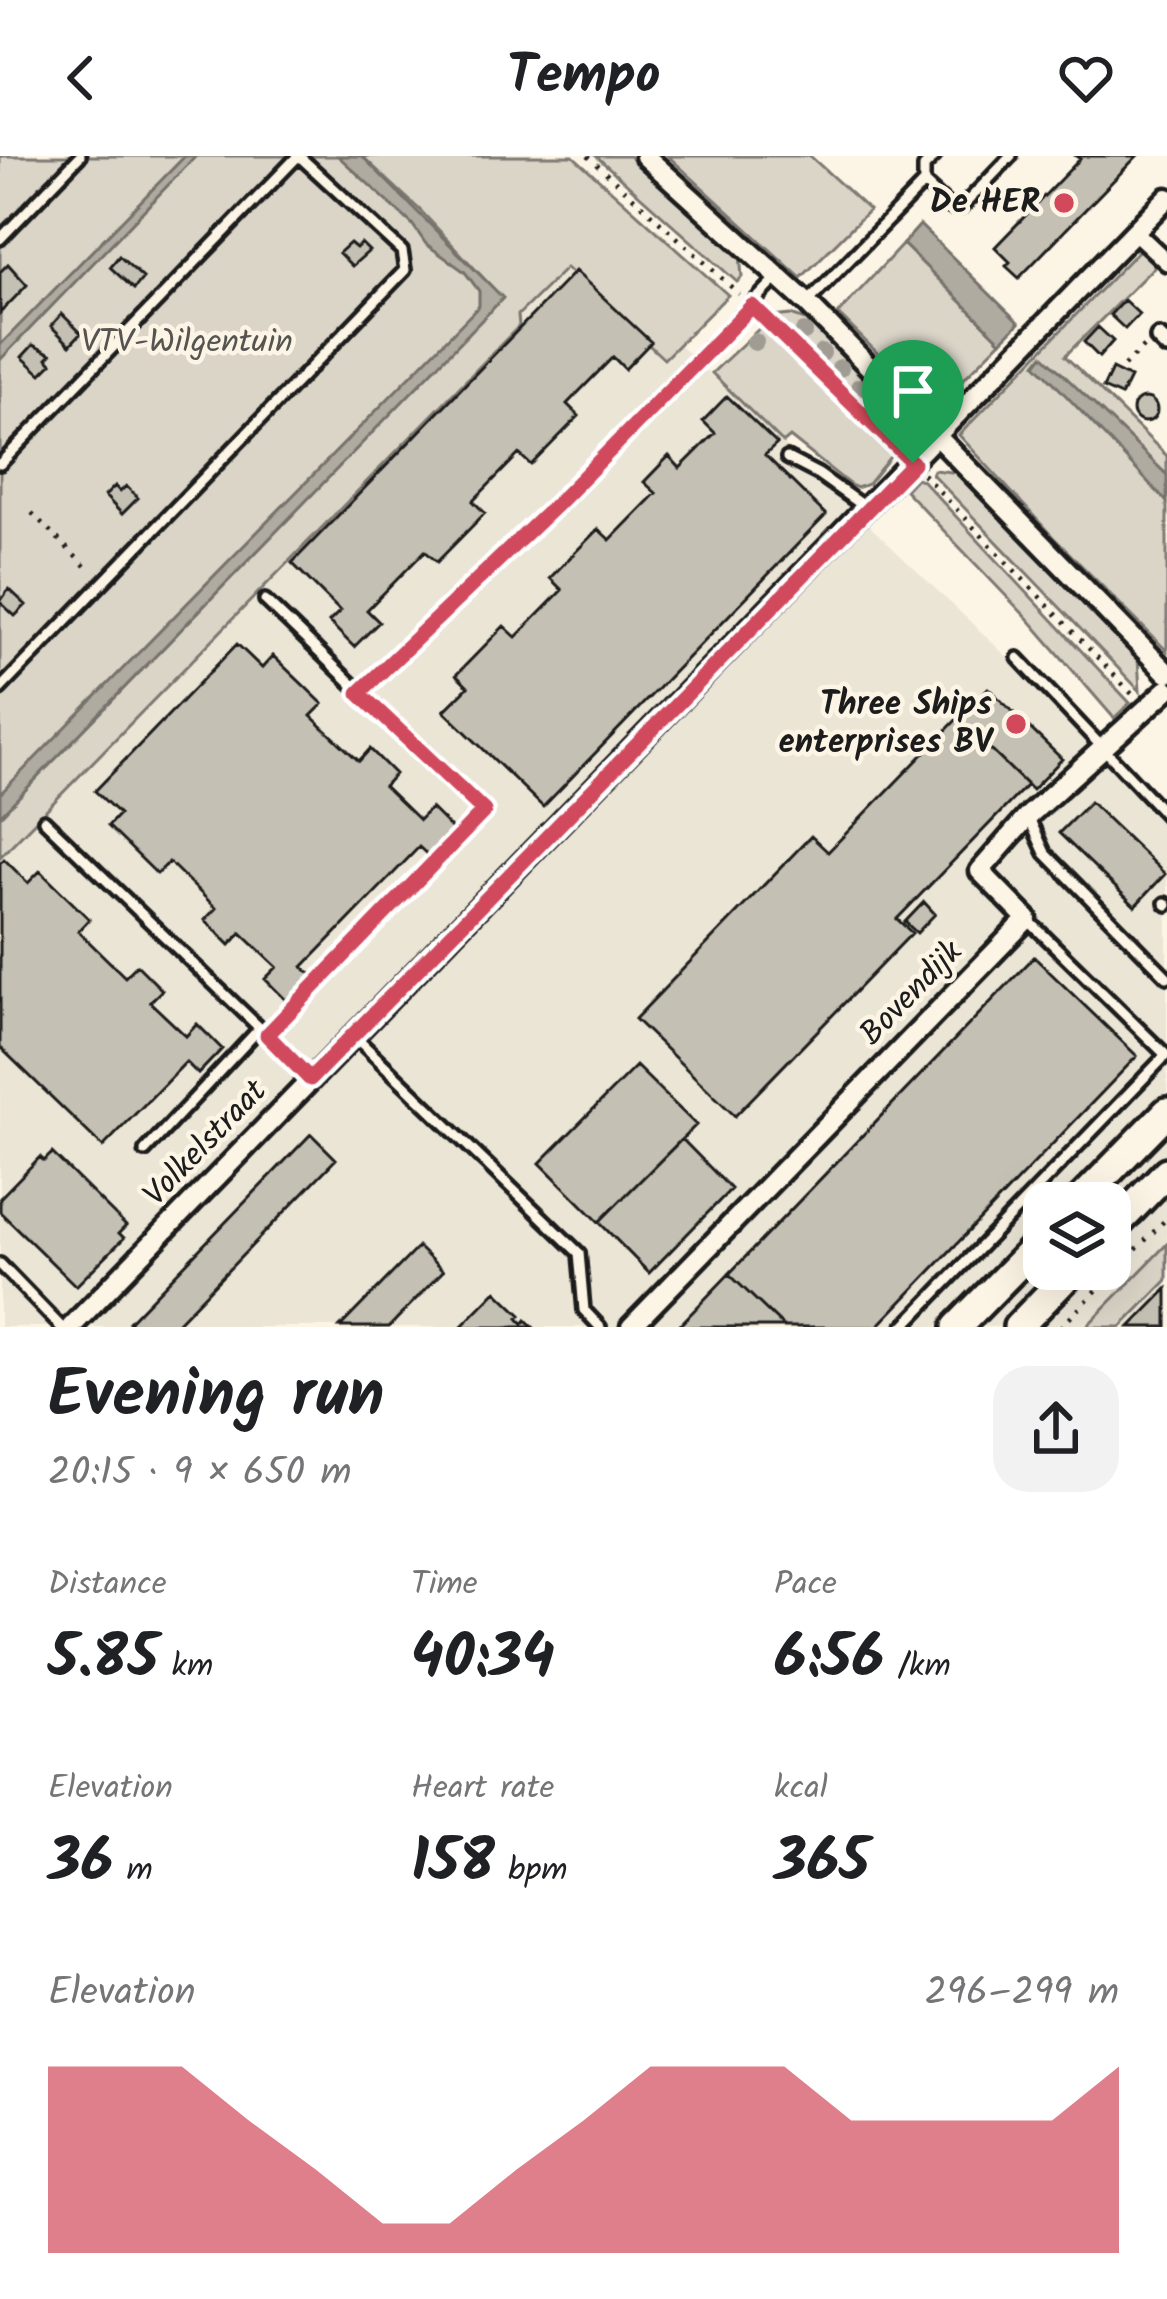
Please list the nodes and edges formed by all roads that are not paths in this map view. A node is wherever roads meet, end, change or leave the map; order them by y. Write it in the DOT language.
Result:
graph roads {
  1 [pos="80,156"];
  2 [pos="298,156"];
  3 [pos="645,156"];
  4 [pos="935,156"];
  5 [pos="1011,156"];
  6 [pos="924,183"];
  7 [pos="1167,198"];
  8 [pos="1135,231"];
  9 [pos="0,238"];
  10 [pos="1167,262"];
  11 [pos="779,276"];
  12 [pos="807,302"];
  13 [pos="938,437"];
  14 [pos="788,458"];
  15 [pos="0,464"];
  16 [pos="867,509"];
  17 [pos="265,600"];
  18 [pos="1018,658"];
  19 [pos="1167,673"];
  20 [pos="0,689"];
  21 [pos="1167,690"];
  22 [pos="359,693"];
  23 [pos="1104,747"];
  24 [pos="1028,816"];
  25 [pos="1167,816"];
  26 [pos="44,820"];
  27 [pos="1028,919"];
  28 [pos="1167,976"];
  29 [pos="263,1032"];
  30 [pos="352,1036"];
  31 [pos="1167,1055"];
  32 [pos="310,1079"];
  33 [pos="1167,1112"];
  34 [pos="145,1151"];
  35 [pos="1167,1172"];
  36 [pos="1099,1182"];
  37 [pos="1131,1210"];
  38 [pos="1023,1259"];
  39 [pos="0,1264"];
  40 [pos="1054,1290"];
  41 [pos="62,1327"];
  42 [pos="71,1327"];
  43 [pos="600,1327"];
  44 [pos="631,1327"];
  45 [pos="903,1327"];
  46 [pos="957,1327"];
  47 [pos="1018,1327"];
  1 -- 9 [label="lane"];
  2 -- 15 [label="lane"];
  2 -- 20 [label="lane"];
  3 -- 11 [label="street"];
  4 -- 6 [label="lane"];
  5 -- 6 [label="lane"];
  6 -- 12 [label="lane"];
  7 -- 8 [label="street, Volkelstraat"];
  8 -- 10 [label="street"];
  8 -- 13 [label="street, Volkelstraat"];
  11 -- 12 [label="street"];
  11 -- 22 [label="lane"];
  12 -- 13 [label="street"];
  13 -- 16 [label="street, Volkelstraat"];
  13 -- 19 [label="street"];
  14 -- 16 [label="lane"];
  16 -- 30 [label="street, Volkelstraat"];
  17 -- 22 [label="lane"];
  18 -- 23 [label="lane"];
  21 -- 23 [label="street"];
  22 -- 29 [label="lane"];
  23 -- 24 [label="street"];
  23 -- 25 [label="lane"];
  24 -- 27 [label="street"];
  24 -- 28 [label="lane"];
  26 -- 29 [label="lane"];
  27 -- 31 [label="lane"];
  27 -- 44 [label="street, Bovendijk"];
  29 -- 32 [label="lane"];
  29 -- 34 [label="lane"];
  30 -- 32 [label="street, Volkelstraat"];
  30 -- 43 [label="lane"];
  31 -- 45 [label="lane"];
  32 -- 42 [label="street, Volkelstraat"];
  33 -- 36 [label="main road"];
  35 -- 37 [label="main road"];
  38 -- 46 [label="main road"];
  39 -- 41 [label="lane"];
  40 -- 47 [label="main road"];
}
